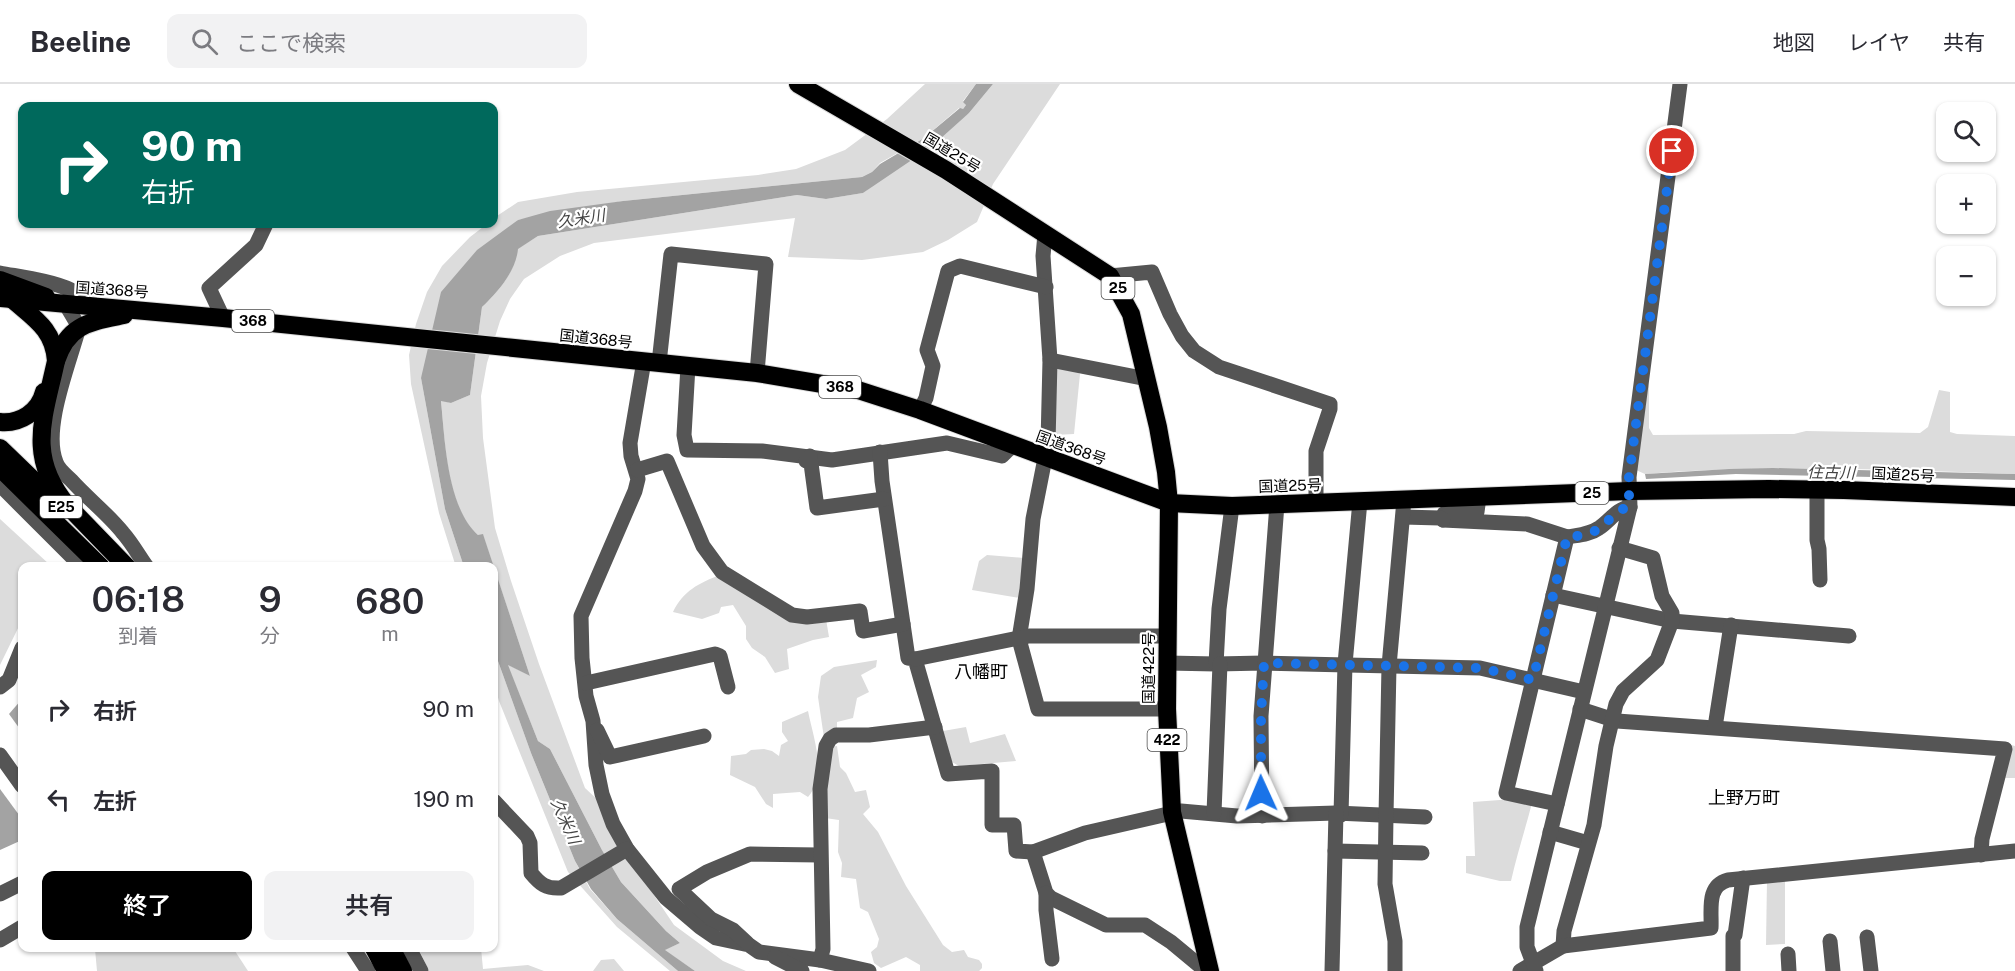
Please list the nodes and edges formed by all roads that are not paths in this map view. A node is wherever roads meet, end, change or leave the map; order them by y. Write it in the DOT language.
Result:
graph roads {
  1 [pos="798,84"];
  2 [pos="1680,84"];
  3 [pos="264,228"];
  4 [pos="1045,234"];
  5 [pos="0,273"];
  6 [pos="1110,276"];
  7 [pos="0,280"];
  8 [pos="1046,287"];
  9 [pos="4,302"];
  10 [pos="66,305"];
  11 [pos="89,307"];
  12 [pos="143,311"];
  13 [pos="223,318"];
  14 [pos="79,327"];
  15 [pos="1050,360"];
  16 [pos="56,361"];
  17 [pos="651,362"];
  18 [pos="688,366"];
  19 [pos="757,373"];
  20 [pos="1147,379"];
  21 [pos="920,410"];
  22 [pos="0,422"];
  23 [pos="1012,446"];
  24 [pos="0,448"];
  25 [pos="880,452"];
  26 [pos="1045,458"];
  27 [pos="808,459"];
  28 [pos="0,468"];
  29 [pos="637,470"];
  30 [pos="0,485"];
  31 [pos="1817,489"];
  32 [pos="1479,497"];
  33 [pos="2015,497"];
  34 [pos="0,498"];
  35 [pos="884,499"];
  36 [pos="1630,499"];
  37 [pos="1360,501"];
  38 [pos="1169,503"];
  39 [pos="1316,503"];
  40 [pos="1277,504"];
  41 [pos="1232,506"];
  42 [pos="1404,508"];
  43 [pos="1443,520"];
  44 [pos="1567,537"];
  45 [pos="1619,548"];
  46 [pos="66,562"];
  47 [pos="77,562"];
  48 [pos="96,562"];
  49 [pos="115,562"];
  50 [pos="122,562"];
  51 [pos="144,562"];
  52 [pos="1820,580"];
  53 [pos="1553,595"];
  54 [pos="1605,606"];
  55 [pos="1672,621"];
  56 [pos="903,624"];
  57 [pos="1731,625"];
  58 [pos="1167,636"];
  59 [pos="1849,636"];
  60 [pos="1019,639"];
  61 [pos="18,658"];
  62 [pos="915,659"];
  63 [pos="1167,663"];
  64 [pos="1264,663"];
  65 [pos="1218,664"];
  66 [pos="1345,664"];
  67 [pos="1389,666"];
  68 [pos="1533,680"];
  69 [pos="586,683"];
  70 [pos="0,687"];
  71 [pos="728,687"];
  72 [pos="1584,692"];
  73 [pos="1167,709"];
  74 [pos="1580,710"];
  75 [pos="1612,720"];
  76 [pos="593,722"];
  77 [pos="935,727"];
  78 [pos="1715,727"];
  79 [pos="704,736"];
  80 [pos="0,755"];
  81 [pos="18,777"];
  82 [pos="1557,804"];
  83 [pos="498,805"];
  84 [pos="1172,812"];
  85 [pos="1214,813"];
  86 [pos="1338,814"];
  87 [pos="1262,816"];
  88 [pos="1386,816"];
  89 [pos="1425,818"];
  90 [pos="1550,831"];
  91 [pos="1588,843"];
  92 [pos="627,849"];
  93 [pos="1335,851"];
  94 [pos="2015,851"];
  95 [pos="1033,852"];
  96 [pos="1385,852"];
  97 [pos="1422,853"];
  98 [pos="820,855"];
  99 [pos="1981,855"];
  100 [pos="1743,878"];
  101 [pos="18,885"];
  102 [pos="1046,893"];
  103 [pos="0,894"];
  104 [pos="0,920"];
  105 [pos="11,933"];
  106 [pos="1868,937"];
  107 [pos="1830,941"];
  108 [pos="749,945"];
  109 [pos="1563,946"];
  110 [pos="356,952"];
  111 [pos="376,952"];
  112 [pos="393,952"];
  113 [pos="411,952"];
  114 [pos="770,953"];
  115 [pos="1788,954"];
  116 [pos="1052,959"];
  117 [pos="820,960"];
  118 [pos="862,969"];
  119 [pos="1530,969"];
  120 [pos="368,971"];
  121 [pos="386,971"];
  122 [pos="403,971"];
  123 [pos="421,971"];
  124 [pos="802,971"];
  125 [pos="838,971"];
  126 [pos="1206,971"];
  127 [pos="1210,971"];
  128 [pos="1332,971"];
  129 [pos="1395,971"];
  130 [pos="1733,971"];
  131 [pos="1789,971"];
  132 [pos="1833,971"];
  133 [pos="1870,971"];
  1 -- 4 [label="highway, 国道25号 / 25"];
  2 -- 36 [label="street"];
  3 -- 13 [label="street"];
  4 -- 6 [label="highway, 国道25号 / 25"];
  4 -- 8 [label="street"];
  5 -- 11 [label="street"];
  6 -- 20 [label="highway, 国道25号 / 25"];
  6 -- 39 [label="street"];
  7 -- 10 [label="highway"];
  8 -- 15 [label="street"];
  8 -- 21 [label="street"];
  9 -- 10 [label="highway, 国道368号 / 368"];
  9 -- 16 [label="highway"];
  9 -- 22 [label="highway"];
  10 -- 11 [label="highway, 国道368号 / 368"];
  10 -- 14 [label="street"];
  11 -- 12 [label="highway, 国道368号 / 368"];
  12 -- 13 [label="highway, 国道368号 / 368"];
  12 -- 14 [label="highway"];
  13 -- 17 [label="highway, 国道368号 / 368"];
  14 -- 16 [label="highway"];
  14 -- 51 [label="street"];
  15 -- 20 [label="street"];
  15 -- 26 [label="street"];
  16 -- 50 [label="highway"];
  17 -- 18 [label="highway, 国道368号 / 368"];
  17 -- 19 [label="street"];
  17 -- 29 [label="street"];
  18 -- 19 [label="highway, 国道368号 / 368"];
  18 -- 27 [label="street"];
  19 -- 21 [label="highway, 国道368号 / 368"];
  20 -- 38 [label="highway, 国道25号 / 25"];
  21 -- 23 [label="highway, 国道368号 / 368"];
  23 -- 25 [label="street"];
  23 -- 26 [label="highway, 国道368号 / 368"];
  24 -- 49 [label="highway, E25"];
  25 -- 27 [label="street"];
  25 -- 35 [label="street"];
  26 -- 38 [label="highway, 国道368号 / 368"];
  26 -- 60 [label="street"];
  27 -- 35 [label="street"];
  28 -- 48 [label="highway, E25"];
  29 -- 56 [label="street"];
  29 -- 69 [label="street"];
  30 -- 47 [label="street"];
  31 -- 33 [label="highway, 国道25号 / 25"];
  31 -- 36 [label="highway, 国道25号 / 25"];
  31 -- 52 [label="street"];
  32 -- 36 [label="highway, 国道25号 / 25"];
  32 -- 42 [label="highway, 国道25号 / 25"];
  32 -- 43 [label="street"];
  34 -- 46 [label="street"];
  35 -- 56 [label="street"];
  36 -- 44 [label="street"];
  36 -- 45 [label="street"];
  37 -- 39 [label="highway, 国道25号 / 25"];
  37 -- 42 [label="highway, 国道25号 / 25"];
  37 -- 66 [label="street"];
  38 -- 41 [label="highway, 国道25号 / 25"];
  38 -- 58 [label="highway, 国道422号 / 422"];
  39 -- 40 [label="highway, 国道25号 / 25"];
  40 -- 41 [label="highway, 国道25号 / 25"];
  40 -- 64 [label="street"];
  41 -- 65 [label="street"];
  42 -- 43 [label="street"];
  42 -- 67 [label="street"];
  43 -- 44 [label="street"];
  44 -- 53 [label="street"];
  45 -- 54 [label="street"];
  45 -- 55 [label="street"];
  53 -- 54 [label="street"];
  53 -- 68 [label="street"];
  54 -- 55 [label="street"];
  54 -- 72 [label="street"];
  55 -- 57 [label="street"];
  55 -- 75 [label="street"];
  56 -- 62 [label="street"];
  57 -- 59 [label="street"];
  57 -- 78 [label="street"];
  58 -- 60 [label="street"];
  58 -- 63 [label="highway, 国道422号 / 422"];
  60 -- 62 [label="street"];
  60 -- 73 [label="street"];
  61 -- 70 [label="street"];
  62 -- 77 [label="street"];
  63 -- 65 [label="street"];
  63 -- 73 [label="highway, 国道422号 / 422"];
  64 -- 65 [label="street"];
  64 -- 66 [label="street"];
  64 -- 87 [label="street"];
  65 -- 85 [label="street"];
  66 -- 67 [label="street"];
  66 -- 86 [label="street"];
  67 -- 68 [label="street"];
  67 -- 88 [label="street"];
  68 -- 72 [label="street"];
  68 -- 82 [label="street"];
  69 -- 71 [label="street"];
  69 -- 76 [label="street"];
  72 -- 74 [label="street"];
  73 -- 84 [label="highway, 国道422号 / 422"];
  74 -- 75 [label="street"];
  74 -- 82 [label="street"];
  75 -- 78 [label="street"];
  75 -- 91 [label="street"];
  76 -- 79 [label="street"];
  76 -- 92 [label="street"];
  77 -- 95 [label="street"];
  77 -- 98 [label="street"];
  78 -- 99 [label="street"];
  80 -- 81 [label="street"];
  82 -- 90 [label="street"];
  83 -- 92 [label="street"];
  84 -- 85 [label="street"];
  84 -- 95 [label="street"];
  84 -- 127 [label="highway, 国道422号 / 422"];
  85 -- 87 [label="street"];
  86 -- 87 [label="street"];
  86 -- 88 [label="street"];
  86 -- 93 [label="street"];
  88 -- 89 [label="street"];
  88 -- 96 [label="street"];
  90 -- 91 [label="street"];
  90 -- 119 [label="street"];
  91 -- 109 [label="street"];
  92 -- 108 [label="street"];
  93 -- 96 [label="street"];
  93 -- 128 [label="street"];
  94 -- 99 [label="street"];
  95 -- 102 [label="street"];
  96 -- 97 [label="street"];
  96 -- 129 [label="street"];
  98 -- 108 [label="street"];
  98 -- 117 [label="street"];
  99 -- 100 [label="street"];
  100 -- 109 [label="street"];
  100 -- 130 [label="street"];
  101 -- 103 [label="street"];
  102 -- 116 [label="street"];
  102 -- 126 [label="street"];
  104 -- 105 [label="street"];
  106 -- 133 [label="street"];
  107 -- 132 [label="street"];
  108 -- 114 [label="street"];
  109 -- 119 [label="street"];
  110 -- 120 [label="street"];
  111 -- 121 [label="highway"];
  112 -- 122 [label="highway"];
  113 -- 123 [label="street"];
  114 -- 117 [label="street"];
  114 -- 124 [label="street"];
  115 -- 131 [label="street"];
  117 -- 118 [label="street"];
  118 -- 125 [label="street"];
}
